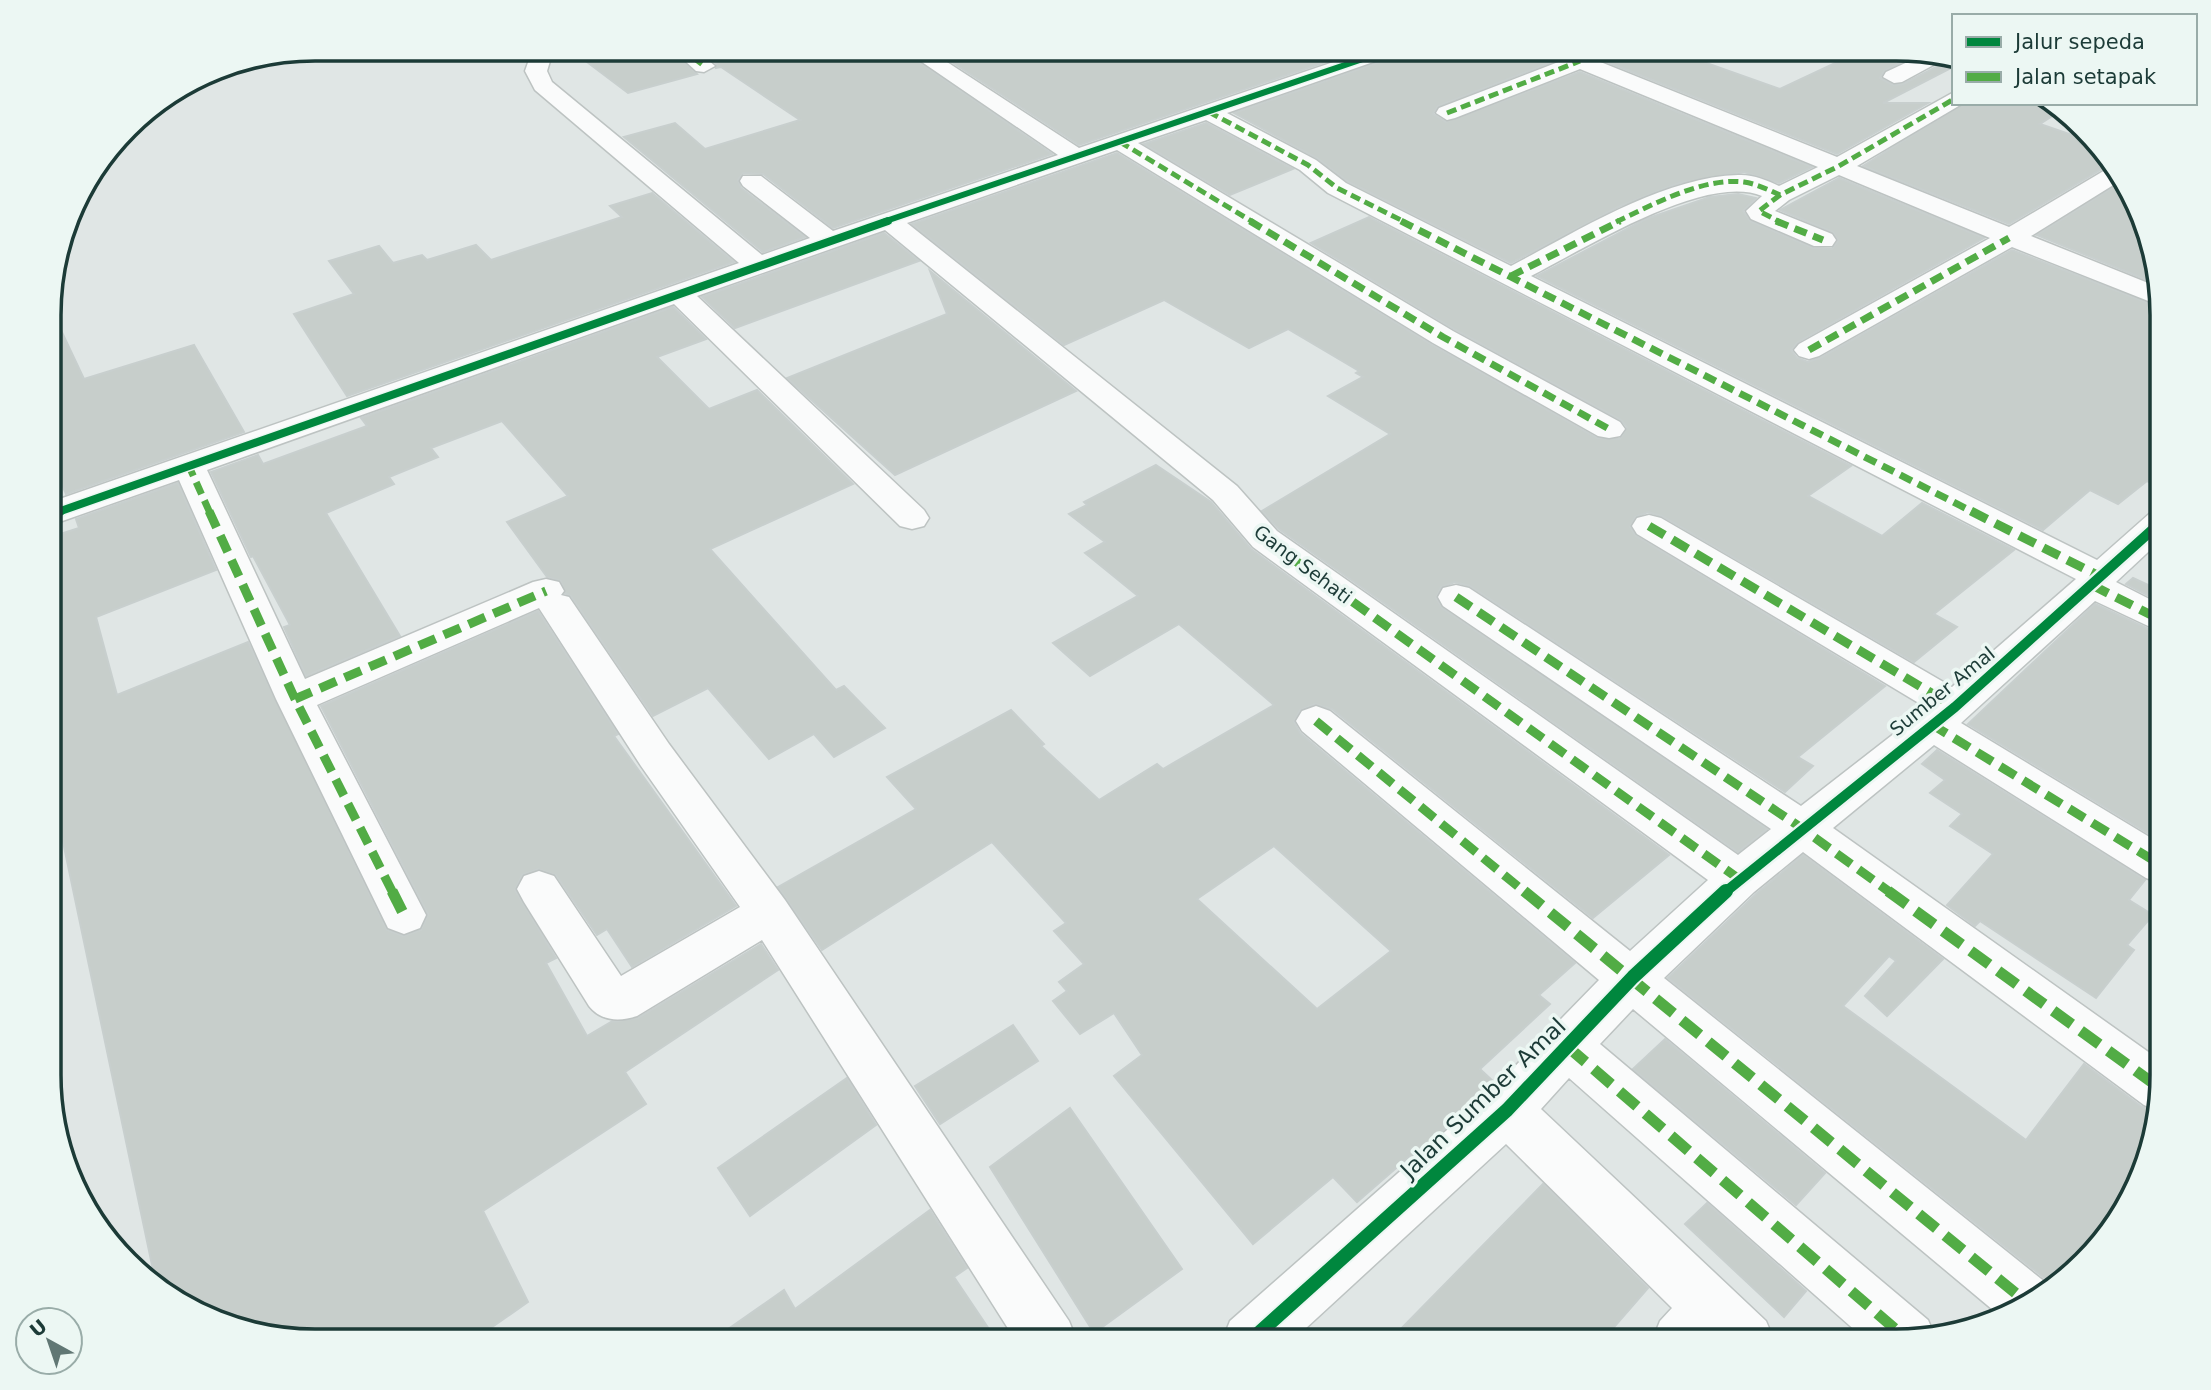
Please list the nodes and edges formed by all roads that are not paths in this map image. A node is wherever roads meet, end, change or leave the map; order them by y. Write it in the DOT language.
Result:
graph roads {
  1 [pos="538,61"];
  2 [pos="698,61"];
  3 [pos="931,61"];
  4 [pos="1357,61"];
  5 [pos="1580,61"];
  6 [pos="1924,63"];
  7 [pos="704,66"];
  8 [pos="1894,77"];
  9 [pos="1952,100"];
  10 [pos="1209,112"];
  11 [pos="1447,113"];
  12 [pos="1120,142"];
  13 [pos="1076,156"];
  14 [pos="1839,166"];
  15 [pos="2109,177"];
  16 [pos="752,181"];
  17 [pos="1780,195"];
  18 [pos="890,222"];
  19 [pos="2009,238"];
  20 [pos="1823,240"];
  21 [pos="830,241"];
  22 [pos="758,265"];
  23 [pos="1511,276"];
  24 [pos="678,293"];
  25 [pos="2149,293"];
  26 [pos="1808,351"];
  27 [pos="1609,429"];
  28 [pos="188,464"];
  29 [pos="61,510"];
  30 [pos="912,518"];
  31 [pos="1649,526"];
  32 [pos="2150,532"];
  33 [pos="2097,581"];
  34 [pos="1456,597"];
  35 [pos="2150,613"];
  36 [pos="295,699"];
  37 [pos="1943,715"];
  38 [pos="1316,721"];
  39 [pos="1800,827"];
  40 [pos="2150,857"];
  41 [pos="1739,879"];
  42 [pos="540,889"];
  43 [pos="769,913"];
  44 [pos="404,915"];
  45 [pos="1633,977"];
  46 [pos="1568,1047"];
  47 [pos="2150,1081"];
  48 [pos="1507,1110"];
  49 [pos="2020,1297"];
  50 [pos="1041,1329"];
  51 [pos="1263,1329"];
  52 [pos="1712,1329"];
  53 [pos="1895,1329"];
  1 -- 22 [label="street"];
  2 -- 7 [label="street"];
  3 -- 13 [label="street"];
  4 -- 10 [label="street"];
  5 -- 11 [label="street"];
  5 -- 14 [label="street"];
  6 -- 8 [label="street"];
  9 -- 14 [label="street"];
  10 -- 12 [label="street"];
  10 -- 23 [label="street"];
  12 -- 13 [label="street"];
  12 -- 27 [label="street"];
  13 -- 18 [label="street"];
  14 -- 17 [label="street"];
  14 -- 19 [label="street"];
  15 -- 19 [label="street"];
  16 -- 21 [label="street"];
  17 -- 20 [label="street"];
  17 -- 23 [label="street"];
  18 -- 21 [label="street"];
  18 -- 41 [label="street, Gang Sehati"];
  19 -- 25 [label="street"];
  19 -- 26 [label="street"];
  21 -- 22 [label="street"];
  22 -- 24 [label="street"];
  23 -- 33 [label="street"];
  24 -- 28 [label="street"];
  24 -- 30 [label="street"];
  28 -- 29 [label="street"];
  28 -- 36 [label="street"];
  31 -- 37 [label="street"];
  32 -- 33 [label="street, Sumber Amal"];
  33 -- 35 [label="street"];
  33 -- 37 [label="street, Sumber Amal"];
  34 -- 39 [label="street"];
  36 -- 43 [label="street"];
  36 -- 44 [label="street"];
  37 -- 39 [label="street, Sumber Amal"];
  37 -- 40 [label="street"];
  38 -- 45 [label="street"];
  39 -- 41 [label="street, Sumber Amal"];
  39 -- 47 [label="street"];
  41 -- 45 [label="street, Jalan Sumber Amal"];
  42 -- 43 [label="street"];
  43 -- 50 [label="street"];
  45 -- 46 [label="street, Jalan Sumber Amal"];
  45 -- 49 [label="street"];
  46 -- 48 [label="street, Jalan Sumber Amal"];
  46 -- 53 [label="street"];
  48 -- 51 [label="street, Jalan Sumber Amal"];
  48 -- 52 [label="street"];
}
